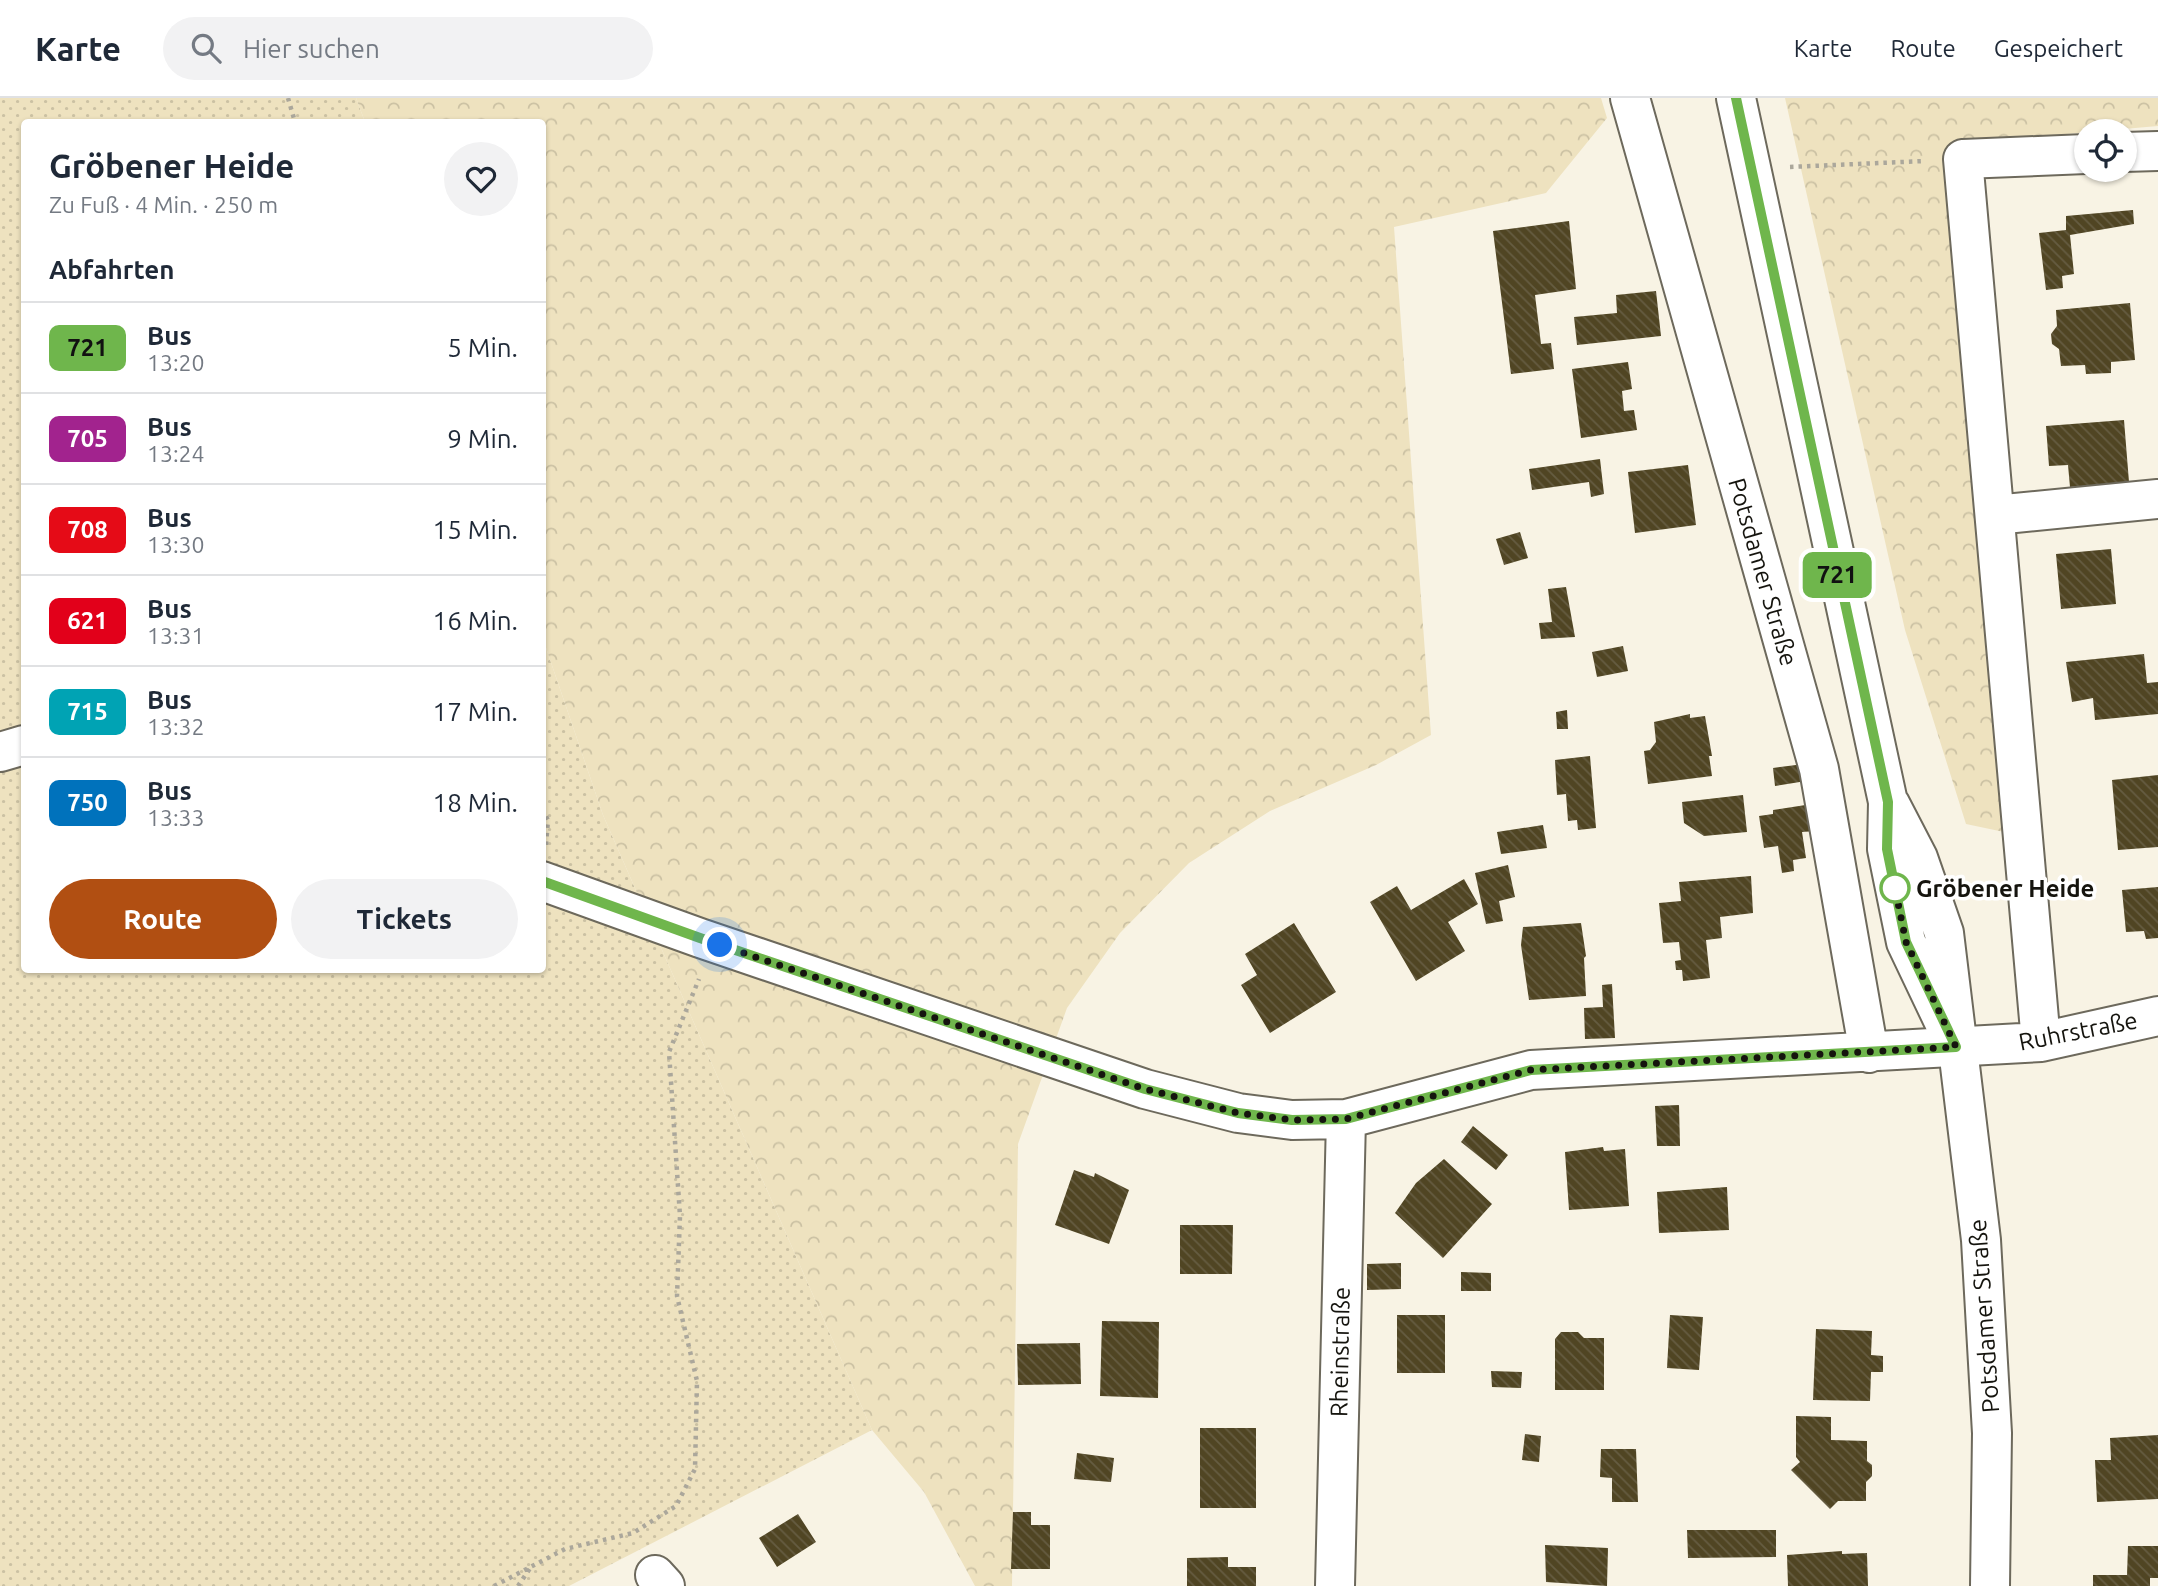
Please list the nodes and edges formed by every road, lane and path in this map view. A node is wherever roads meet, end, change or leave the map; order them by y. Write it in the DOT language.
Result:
graph roads {
  1 [pos="288,98"];
  2 [pos="1630,98"];
  3 [pos="1736,98"];
  4 [pos="294,119"];
  5 [pos="2158,151"];
  6 [pos="2137,152"];
  7 [pos="2074,154"];
  8 [pos="1963,159"];
  9 [pos="1786,167"];
  10 [pos="2158,499"];
  11 [pos="1994,515"];
  12 [pos="21,746"];
  13 [pos="0,752"];
  14 [pos="546,882"];
  15 [pos="703,972"];
  16 [pos="2158,1016"];
  17 [pos="2041,1042"];
  18 [pos="1956,1047"];
  19 [pos="1869,1053"];
  20 [pos="1346,1119"];
  21 [pos="531,1566"];
  22 [pos="494,1586"];
  23 [pos="518,1586"];
  24 [pos="1335,1586"];
  25 [pos="1990,1586"];
  1 -- 4 [label="path"];
  2 -- 19 [label="street, Potsdamer Straße"];
  3 -- 18 [label="street, Potsdamer Straße"];
  5 -- 6 [label="street"];
  7 -- 8 [label="street"];
  8 -- 9 [label="path"];
  8 -- 11 [label="street"];
  10 -- 11 [label="street"];
  11 -- 17 [label="street"];
  12 -- 13 [label="street"];
  14 -- 20 [label="street, Ruhrstraße"];
  15 -- 21 [label="path"];
  16 -- 17 [label="street, Ruhrstraße"];
  17 -- 18 [label="street, Ruhrstraße"];
  18 -- 19 [label="street, Ruhrstraße"];
  18 -- 25 [label="street, Potsdamer Straße"];
  19 -- 20 [label="street, Ruhrstraße"];
  20 -- 24 [label="street, Rheinstraße"];
  21 -- 22 [label="path"];
  21 -- 23 [label="path"];
}
